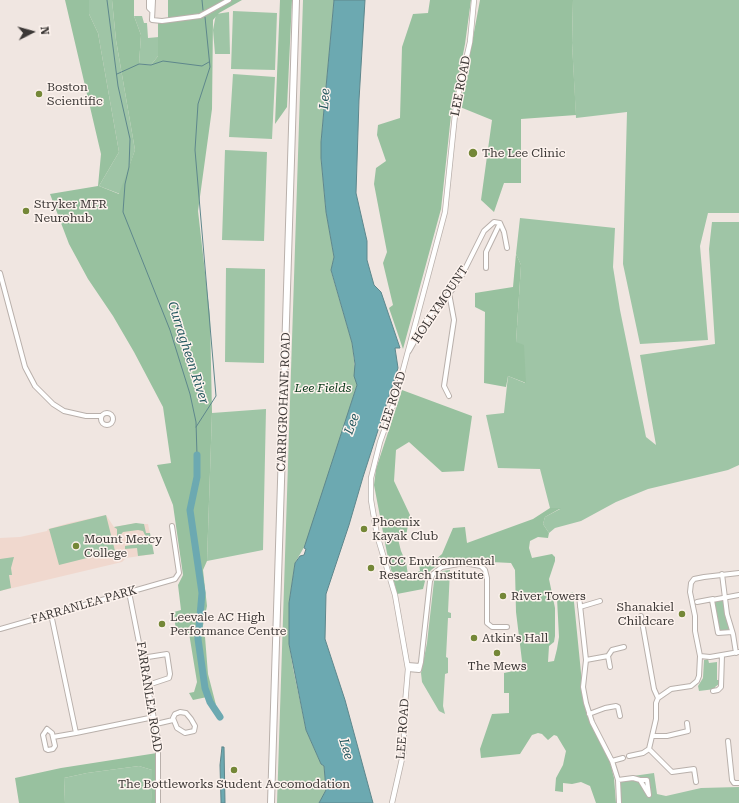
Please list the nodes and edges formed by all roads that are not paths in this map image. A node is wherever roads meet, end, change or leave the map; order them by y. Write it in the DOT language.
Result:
graph roads {
  1 [pos="149,0"];
  2 [pos="153,0"];
  3 [pos="229,0"];
  4 [pos="296,0"];
  5 [pos="474,0"];
  6 [pos="152,10"];
  7 [pos="500,223"];
  8 [pos="507,248"];
  9 [pos="486,268"];
  10 [pos="0,273"];
  11 [pos="449,293"];
  12 [pos="408,353"];
  13 [pos="449,396"];
  14 [pos="102,416"];
  15 [pos="172,526"];
  16 [pos="739,573"];
  17 [pos="722,574"];
  18 [pos="129,592"];
  19 [pos="739,595"];
  20 [pos="579,596"];
  21 [pos="725,596"];
  22 [pos="713,599"];
  23 [pos="600,601"];
  24 [pos="697,602"];
  25 [pos="580,607"];
  26 [pos="51,614"];
  27 [pos="641,616"];
  28 [pos="507,627"];
  29 [pos="0,629"];
  30 [pos="733,633"];
  31 [pos="739,634"];
  32 [pos="624,647"];
  33 [pos="738,653"];
  34 [pos="722,655"];
  35 [pos="148,656"];
  36 [pos="608,656"];
  37 [pos="700,656"];
  38 [pos="586,660"];
  39 [pos="408,667"];
  40 [pos="610,667"];
  41 [pos="148,685"];
  42 [pos="713,691"];
  43 [pos="658,698"];
  44 [pos="589,714"];
  45 [pos="620,716"];
  46 [pos="154,717"];
  47 [pos="173,720"];
  48 [pos="687,723"];
  49 [pos="156,724"];
  50 [pos="76,733"];
  51 [pos="653,736"];
  52 [pos="53,737"];
  53 [pos="728,741"];
  54 [pos="649,749"];
  55 [pos="629,756"];
  56 [pos="623,758"];
  57 [pos="612,760"];
  58 [pos="618,780"];
  59 [pos="640,780"];
  60 [pos="696,782"];
  61 [pos="739,783"];
  62 [pos="158,803"];
  63 [pos="271,803"];
  64 [pos="392,803"];
  65 [pos="619,803"];
  1 -- 6 [label="street"];
  2 -- 6 [label="street"];
  3 -- 6 [label="street"];
  4 -- 63 [label="highway, CARRIGROHANE ROAD"];
  5 -- 12 [label="street, LEE ROAD"];
  7 -- 8 [label="street"];
  7 -- 9 [label="street, HOLLYMOUNT"];
  7 -- 11 [label="street, HOLLYMOUNT"];
  10 -- 14 [label="street"];
  11 -- 12 [label="street, HOLLYMOUNT"];
  11 -- 13 [label="street"];
  12 -- 39 [label="street, LEE ROAD"];
  15 -- 18 [label="street, FARRANLEA PARK"];
  16 -- 17 [label="street"];
  17 -- 21 [label="street"];
  17 -- 37 [label="street"];
  18 -- 26 [label="street, FARRANLEA PARK"];
  18 -- 41 [label="street, FARRANLEA ROAD"];
  19 -- 21 [label="street"];
  20 -- 25 [label="street"];
  21 -- 22 [label="street"];
  21 -- 30 [label="street"];
  22 -- 24 [label="street"];
  22 -- 30 [label="street"];
  23 -- 25 [label="street"];
  25 -- 38 [label="street"];
  26 -- 29 [label="street, FARRANLEA PARK"];
  26 -- 50 [label="street"];
  27 -- 43 [label="street"];
  28 -- 39 [label="street"];
  30 -- 31 [label="street"];
  30 -- 33 [label="street"];
  32 -- 36 [label="street"];
  33 -- 34 [label="street"];
  34 -- 37 [label="street"];
  34 -- 42 [label="street"];
  35 -- 41 [label="street"];
  36 -- 38 [label="street"];
  36 -- 40 [label="street"];
  37 -- 43 [label="street"];
  38 -- 44 [label="street"];
  39 -- 64 [label="street, LEE ROAD"];
  41 -- 46 [label="street, FARRANLEA ROAD"];
  43 -- 51 [label="street"];
  44 -- 45 [label="street"];
  44 -- 57 [label="street"];
  46 -- 49 [label="street, FARRANLEA ROAD"];
  46 -- 50 [label="street"];
  47 -- 47 [label="street"];
  47 -- 49 [label="street"];
  48 -- 51 [label="street"];
  49 -- 62 [label="street, FARRANLEA ROAD"];
  50 -- 52 [label="street"];
  51 -- 54 [label="street"];
  52 -- 52 [label="street"];
  53 -- 61 [label="street"];
  54 -- 55 [label="street"];
  54 -- 60 [label="street"];
  56 -- 57 [label="street"];
  57 -- 58 [label="street"];
  58 -- 59 [label="street"];
  58 -- 65 [label="street"];
}
